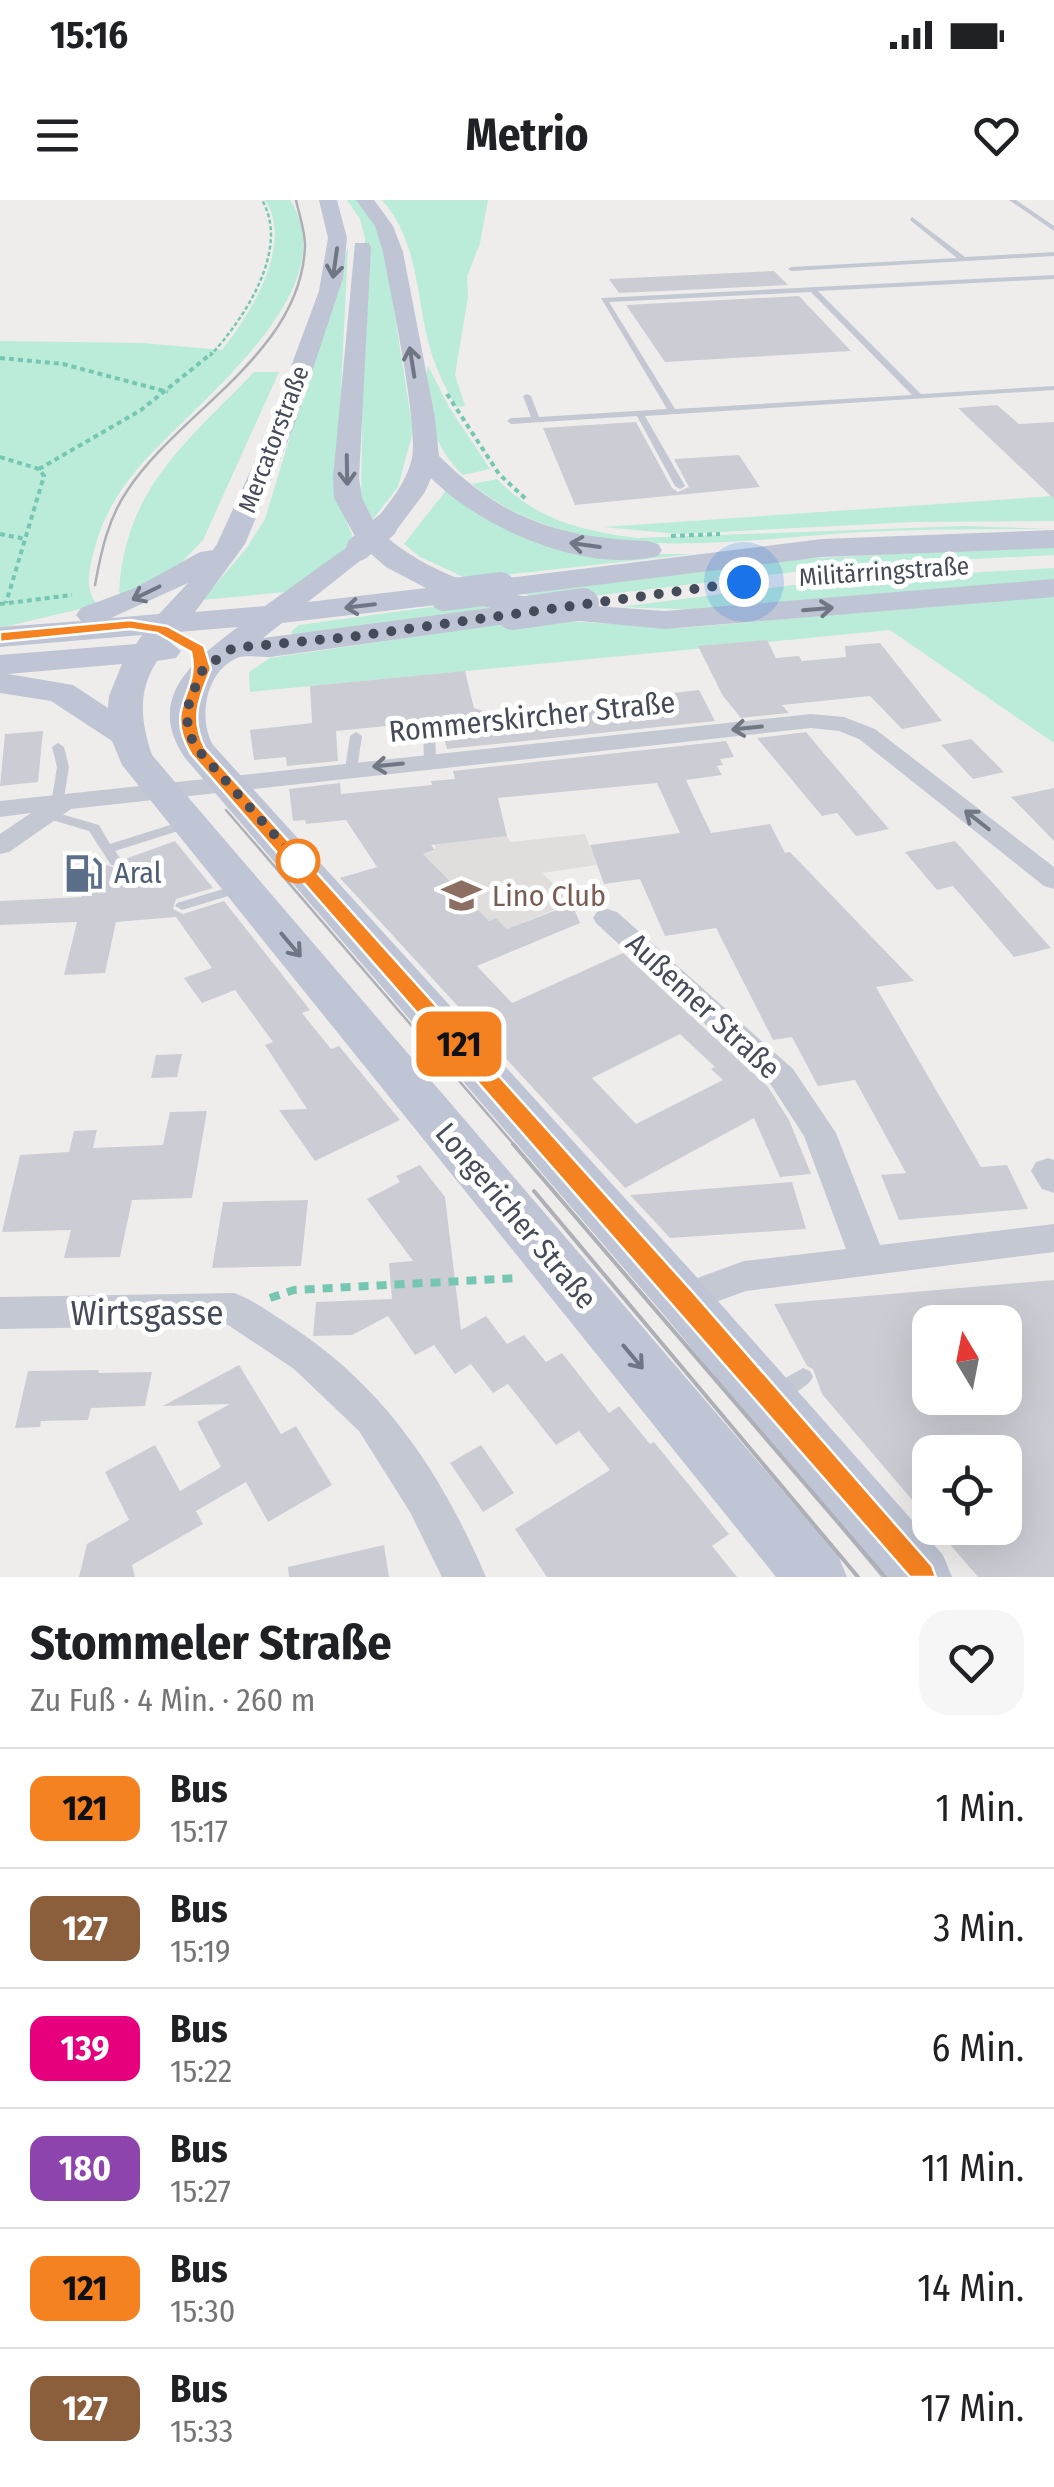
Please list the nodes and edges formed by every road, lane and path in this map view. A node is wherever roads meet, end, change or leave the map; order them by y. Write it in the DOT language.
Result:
graph roads {
  1 [pos="262,200"];
  2 [pos="328,200"];
  3 [pos="342,200"];
  4 [pos="365,200"];
  5 [pos="1012,200"];
  6 [pos="912,220"];
  7 [pos="1054,229"];
  8 [pos="1054,254"];
  9 [pos="964,259"];
  10 [pos="790,268"];
  11 [pos="1054,277"];
  12 [pos="812,289"];
  13 [pos="0,358"];
  14 [pos="1054,388"];
  15 [pos="170,392"];
  16 [pos="526,396"];
  17 [pos="918,397"];
  18 [pos="672,412"];
  19 [pos="639,414"];
  20 [pos="536,420"];
  21 [pos="510,422"];
  22 [pos="0,457"];
  23 [pos="426,458"];
  24 [pos="39,469"];
  25 [pos="499,474"];
  26 [pos="680,486"];
  27 [pos="533,506"];
  28 [pos="0,534"];
  29 [pos="738,534"];
  30 [pos="658,537"];
  31 [pos="25,539"];
  32 [pos="1054,539"];
  33 [pos="231,545"];
  34 [pos="822,548"];
  35 [pos="1054,562"];
  36 [pos="1054,588"];
  37 [pos="80,595"];
  38 [pos="506,601"];
  39 [pos="3,603"];
  40 [pos="279,612"];
  41 [pos="38,634"];
  42 [pos="0,637"];
  43 [pos="162,646"];
  44 [pos="233,648"];
  45 [pos="0,665"];
  46 [pos="0,683"];
  47 [pos="429,729"];
  48 [pos="123,733"];
  49 [pos="356,736"];
  50 [pos="58,747"];
  51 [pos="430,761"];
  52 [pos="351,769"];
  53 [pos="228,782"];
  54 [pos="176,806"];
  55 [pos="55,807"];
  56 [pos="0,809"];
  57 [pos="0,846"];
  58 [pos="1054,880"];
  59 [pos="243,888"];
  60 [pos="182,906"];
  61 [pos="608,918"];
  62 [pos="1054,1238"];
  63 [pos="869,1260"];
  64 [pos="566,1276"];
  65 [pos="683,1299"];
  66 [pos="234,1309"];
  67 [pos="0,1313"];
  68 [pos="464,1577"];
  69 [pos="816,1577"];
  70 [pos="921,1577"];
  1 -- 15 [label="path"];
  2 -- 33 [label="main road, Mercatorstraße, one-way"];
  3 -- 36 [label="main road, one-way"];
  23 -- 4 [label="main road, one-way"];
  5 -- 7 [label="lane"];
  6 -- 9 [label="lane"];
  8 -- 9 [label="lane"];
  9 -- 10 [label="lane"];
  11 -- 12 [label="lane"];
  12 -- 17 [label="lane"];
  12 -- 18 [label="lane"];
  13 -- 15 [label="path"];
  14 -- 17 [label="lane"];
  15 -- 24 [label="path"];
  16 -- 20 [label="lane"];
  17 -- 18 [label="lane"];
  18 -- 19 [label="lane"];
  19 -- 20 [label="lane"];
  19 -- 26 [label="lane"];
  20 -- 21 [label="lane"];
  22 -- 24 [label="path"];
  34 -- 23 [label="main road, one-way"];
  23 -- 40 [label="main road, bridge"];
  24 -- 31 [label="path"];
  25 -- 27 [label="path"];
  28 -- 31 [label="path"];
  29 -- 30 [label="path"];
  31 -- 39 [label="path"];
  32 -- 34 [label="main road, Militärringstraße"];
  33 -- 41 [label="main road, one-way"];
  33 -- 43 [label="main road, Mercatorstraße"];
  34 -- 38 [label="main road, Militärringstraße"];
  35 -- 38 [label="main road, Militärringstraße, bridge"];
  37 -- 39 [label="path"];
  38 -- 40 [label="main road, Militärringstraße, one-way, bridge"];
  38 -- 44 [label="main road, Militärringstraße"];
  40 -- 43 [label="main road"];
  40 -- 44 [label="main road"];
  41 -- 42 [label="main road"];
  41 -- 43 [label="main road"];
  43 -- 44 [label="main road"];
  43 -- 45 [label="main road"];
  43 -- 48 [label="main road"];
  43 -- 53 [label="main road"];
  46 -- 48 [label="main road"];
  47 -- 51 [label="lane"];
  48 -- 54 [label="main road, Longericher Straße"];
  49 -- 52 [label="lane"];
  50 -- 55 [label="lane"];
  51 -- 52 [label="street, Rommerskircher Straße, one-way"];
  58 -- 51 [label="street, Rommerskircher Straße, one-way"];
  52 -- 53 [label="street, Rommerskircher Straße"];
  53 -- 54 [label="street, Rommerskircher Straße"];
  53 -- 65 [label="main road"];
  54 -- 55 [label="street, Rommerskircher Straße"];
  54 -- 55 [label="lane"];
  54 -- 59 [label="main road, Longericher Straße"];
  55 -- 56 [label="street, Rommerskircher Straße"];
  55 -- 57 [label="street"];
  59 -- 60 [label="lane"];
  59 -- 64 [label="main road, Longericher Straße, one-way"];
  61 -- 63 [label="street, Außemer Straße"];
  62 -- 63 [label="street"];
  63 -- 65 [label="street"];
  64 -- 66 [label="path"];
  64 -- 69 [label="main road, Longericher Straße, one-way"];
  65 -- 70 [label="main road"];
  66 -- 67 [label="street, Wirtsgasse"];
  66 -- 68 [label="street, Wirtsgasse"];
}
